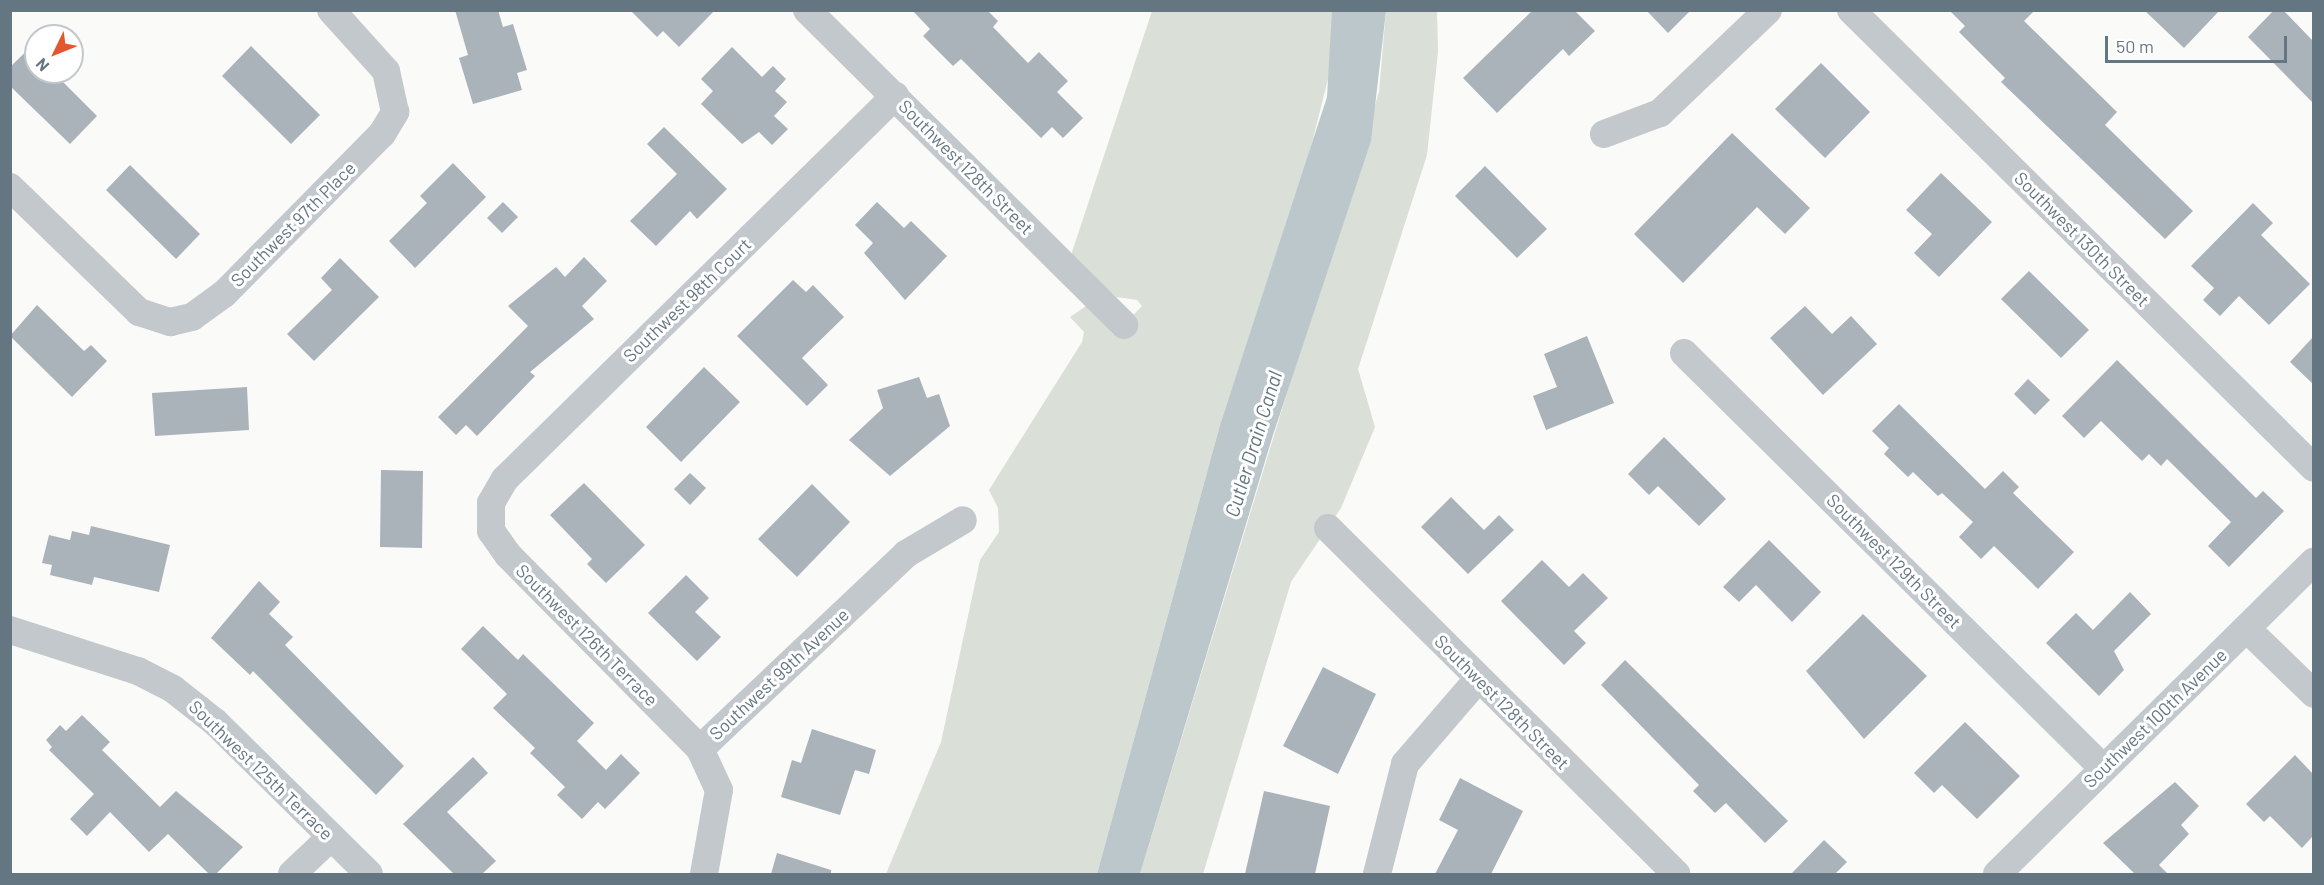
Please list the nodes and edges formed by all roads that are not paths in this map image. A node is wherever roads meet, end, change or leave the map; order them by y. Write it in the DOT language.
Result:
graph roads {
  1 [pos="331,10"];
  2 [pos="807,10"];
  3 [pos="1768,10"];
  4 [pos="1851,10"];
  5 [pos="895,96"];
  6 [pos="1604,134"];
  7 [pos="10,187"];
  8 [pos="1125,325"];
  9 [pos="1684,353"];
  10 [pos="2313,468"];
  11 [pos="489,511"];
  12 [pos="963,520"];
  13 [pos="1328,528"];
  14 [pos="2313,561"];
  15 [pos="2247,629"];
  16 [pos="10,630"];
  17 [pos="1478,679"];
  18 [pos="2313,694"];
  19 [pos="700,749"];
  20 [pos="2103,768"];
  21 [pos="331,837"];
  22 [pos="292,874"];
  23 [pos="369,874"];
  24 [pos="704,874"];
  25 [pos="1377,874"];
  26 [pos="1676,874"];
  27 [pos="1997,874"];
  1 -- 7 [label="street, Southwest 97th Place"];
  2 -- 5 [label="street, Southwest 128th Street"];
  3 -- 6 [label="street"];
  4 -- 10 [label="street, Southwest 130th Street"];
  5 -- 8 [label="street, Southwest 128th Street"];
  5 -- 11 [label="street, Southwest 98th Court"];
  9 -- 20 [label="street, Southwest 129th Street"];
  11 -- 19 [label="street, Southwest 126th Terrace"];
  12 -- 19 [label="street, Southwest 99th Avenue"];
  13 -- 17 [label="street, Southwest 128th Street"];
  14 -- 15 [label="street, Southwest 100th Avenue"];
  15 -- 18 [label="street"];
  15 -- 20 [label="street, Southwest 100th Avenue"];
  16 -- 21 [label="street, Southwest 125th Terrace"];
  17 -- 25 [label="street"];
  17 -- 26 [label="street, Southwest 128th Street"];
  19 -- 24 [label="street, Southwest 99th Avenue"];
  20 -- 27 [label="street, Southwest 100th Avenue"];
  21 -- 22 [label="street"];
  21 -- 23 [label="street, Southwest 125th Terrace"];
}
